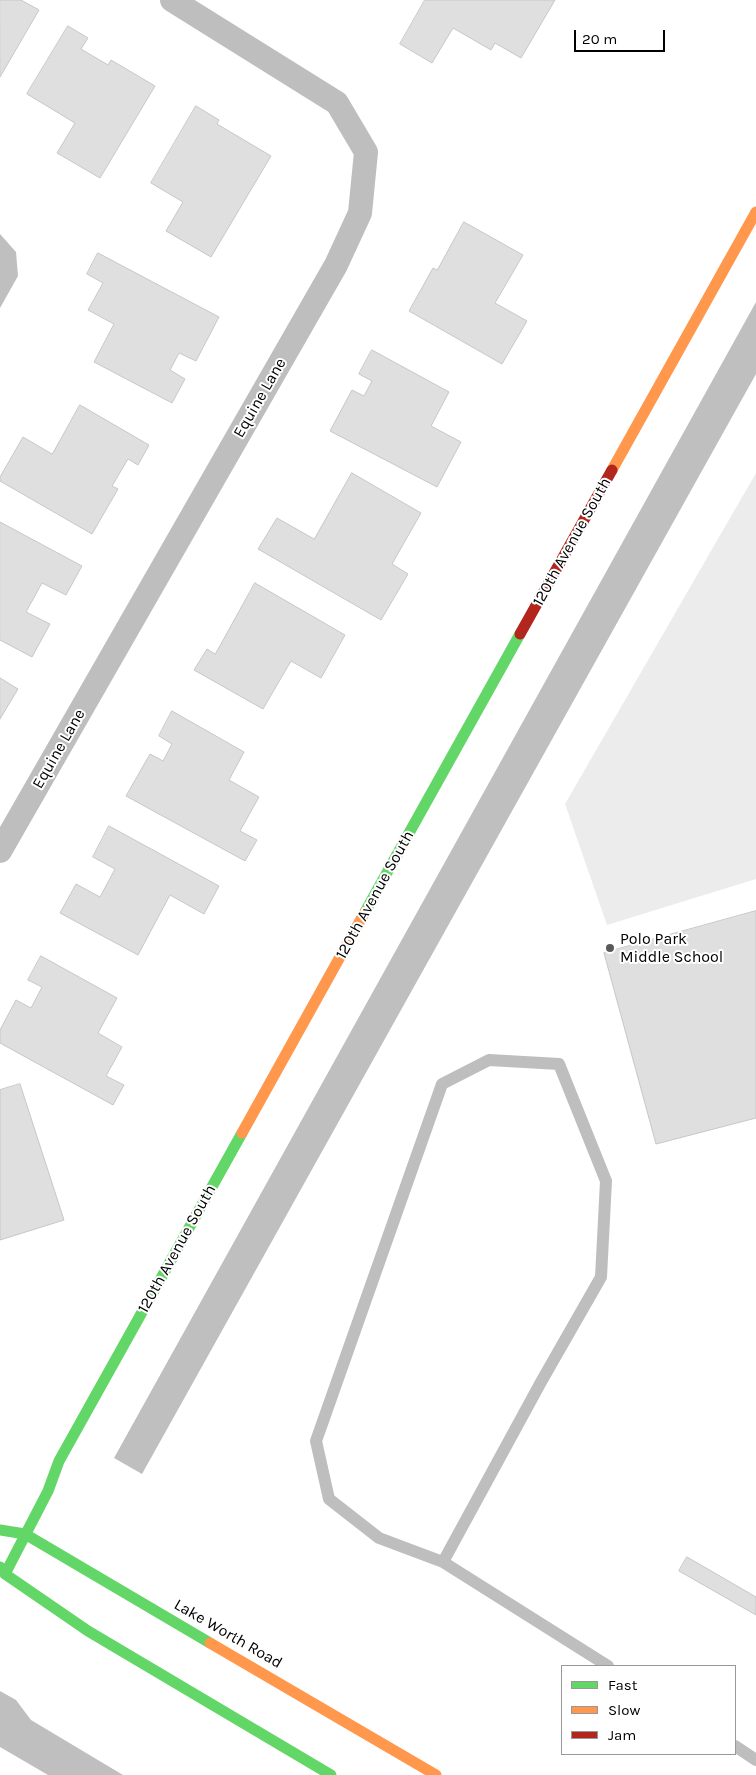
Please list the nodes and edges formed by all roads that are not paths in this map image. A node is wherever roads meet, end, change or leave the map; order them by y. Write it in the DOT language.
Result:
graph roads {
  1 [pos="172,0"];
  2 [pos="756,212"];
  3 [pos="0,851"];
  4 [pos="0,1530"];
  5 [pos="26,1534"];
  6 [pos="443,1562"];
  7 [pos="2,1574"];
  8 [pos="606,1665"];
  9 [pos="736,1747"];
  10 [pos="756,1760"];
  11 [pos="331,1775"];
  12 [pos="436,1775"];
  1 -- 3 [label="street, Equine Lane"];
  2 -- 5 [label="street, 120th Avenue South"];
  4 -- 5 [label="street, Lake Worth Road"];
  5 -- 7 [label="street, 120th Avenue South"];
  5 -- 12 [label="street, Lake Worth Road"];
  6 -- 6 [label="lane"];
  6 -- 8 [label="lane"];
  7 -- 11 [label="street"];
  9 -- 10 [label="lane"];
}
